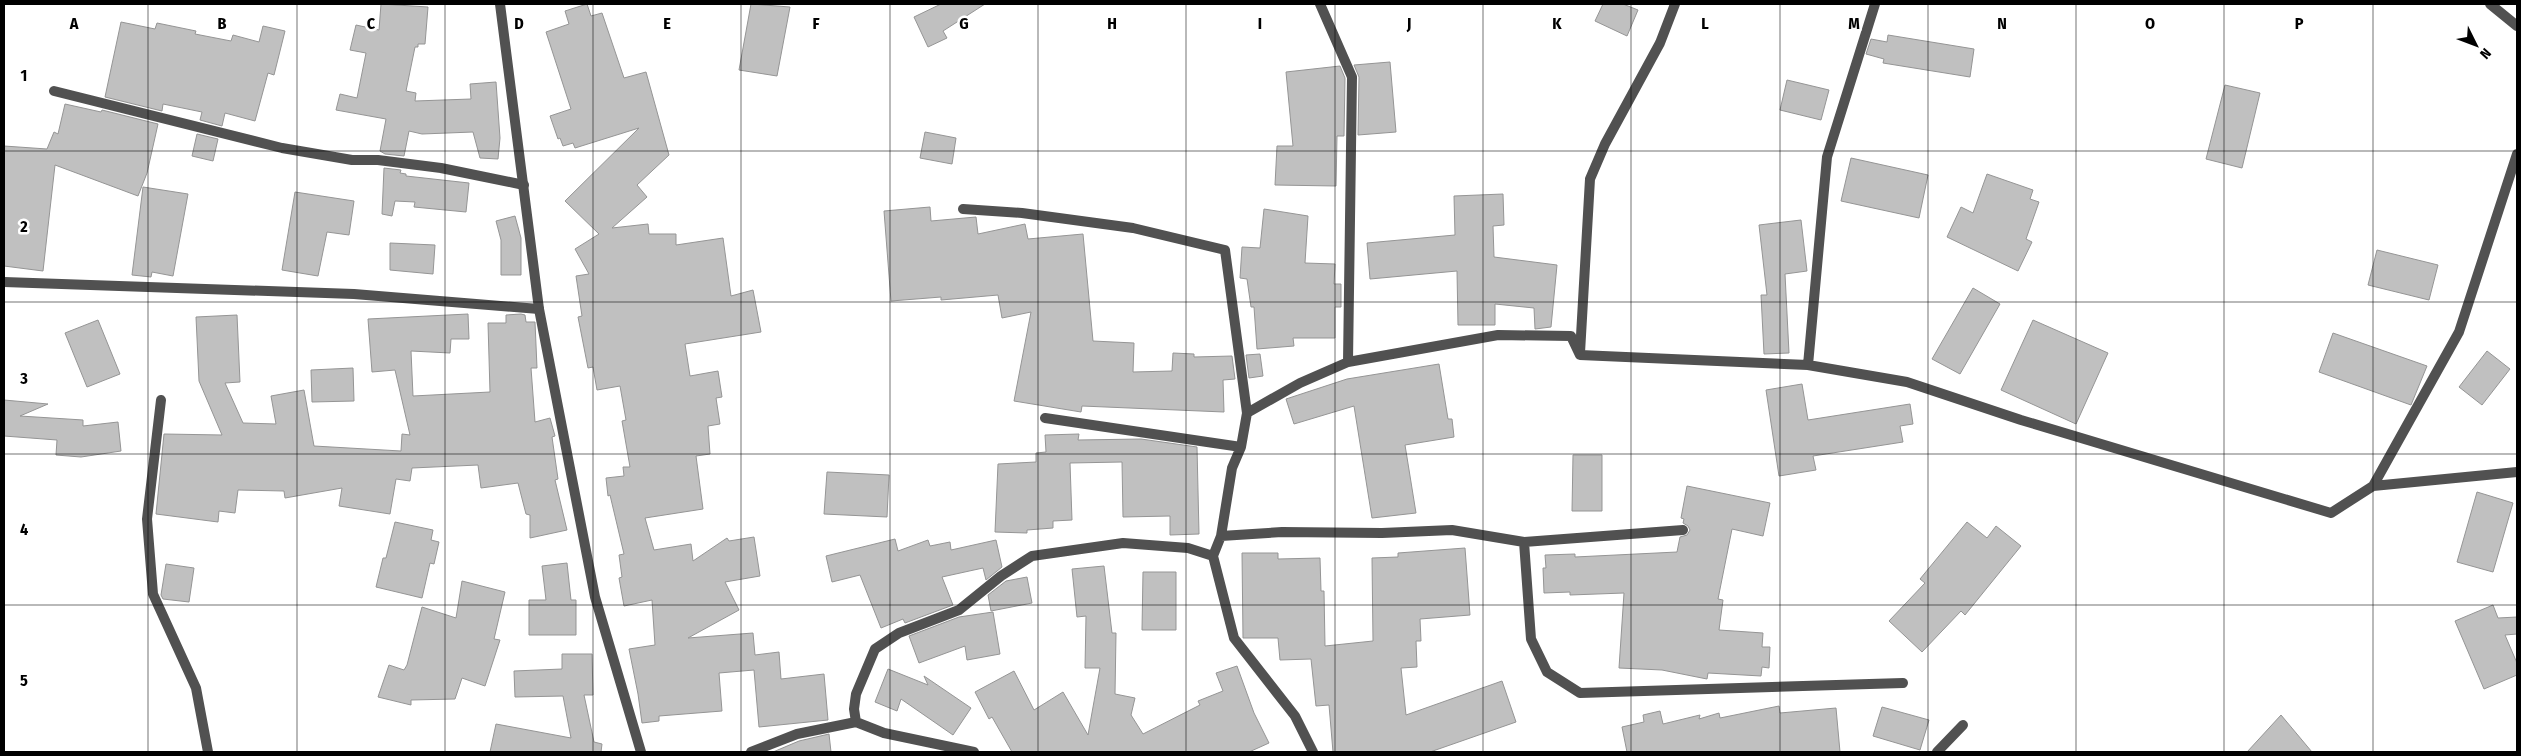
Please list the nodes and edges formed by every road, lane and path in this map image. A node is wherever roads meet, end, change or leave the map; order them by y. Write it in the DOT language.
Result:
graph roads {
  1 [pos="500,4"];
  2 [pos="1320,4"];
  3 [pos="1675,4"];
  4 [pos="1874,4"];
  5 [pos="2490,4"];
  6 [pos="2517,26"];
  7 [pos="54,91"];
  8 [pos="2517,154"];
  9 [pos="524,185"];
  10 [pos="963,209"];
  11 [pos="4,282"];
  12 [pos="539,309"];
  13 [pos="1580,355"];
  14 [pos="1348,362"];
  15 [pos="1808,365"];
  16 [pos="161,400"];
  17 [pos="1247,413"];
  18 [pos="1045,418"];
  19 [pos="1242,447"];
  20 [pos="2517,472"];
  21 [pos="2372,486"];
  22 [pos="1683,530"];
  23 [pos="1221,536"];
  24 [pos="1524,542"];
  25 [pos="1212,556"];
  26 [pos="1903,683"];
  27 [pos="856,722"];
  28 [pos="1963,725"];
  29 [pos="208,752"];
  30 [pos="641,752"];
  31 [pos="751,752"];
  32 [pos="974,752"];
  33 [pos="1313,752"];
  34 [pos="1937,752"];
  1 -- 9 [label="street"];
  2 -- 14 [label="street"];
  3 -- 13 [label="street"];
  4 -- 15 [label="street"];
  5 -- 6 [label="street"];
  7 -- 9 [label="street"];
  8 -- 21 [label="street"];
  9 -- 12 [label="street"];
  10 -- 17 [label="street"];
  11 -- 12 [label="street"];
  12 -- 30 [label="street"];
  13 -- 14 [label="street"];
  13 -- 15 [label="street"];
  14 -- 17 [label="street"];
  15 -- 21 [label="street"];
  16 -- 29 [label="street"];
  17 -- 19 [label="street"];
  18 -- 19 [label="street"];
  19 -- 23 [label="street"];
  20 -- 21 [label="street"];
  22 -- 24 [label="street"];
  23 -- 24 [label="street"];
  23 -- 25 [label="street"];
  24 -- 26 [label="street"];
  25 -- 27 [label="street"];
  25 -- 33 [label="street"];
  27 -- 31 [label="street"];
  27 -- 32 [label="street"];
  28 -- 34 [label="street"];
}
